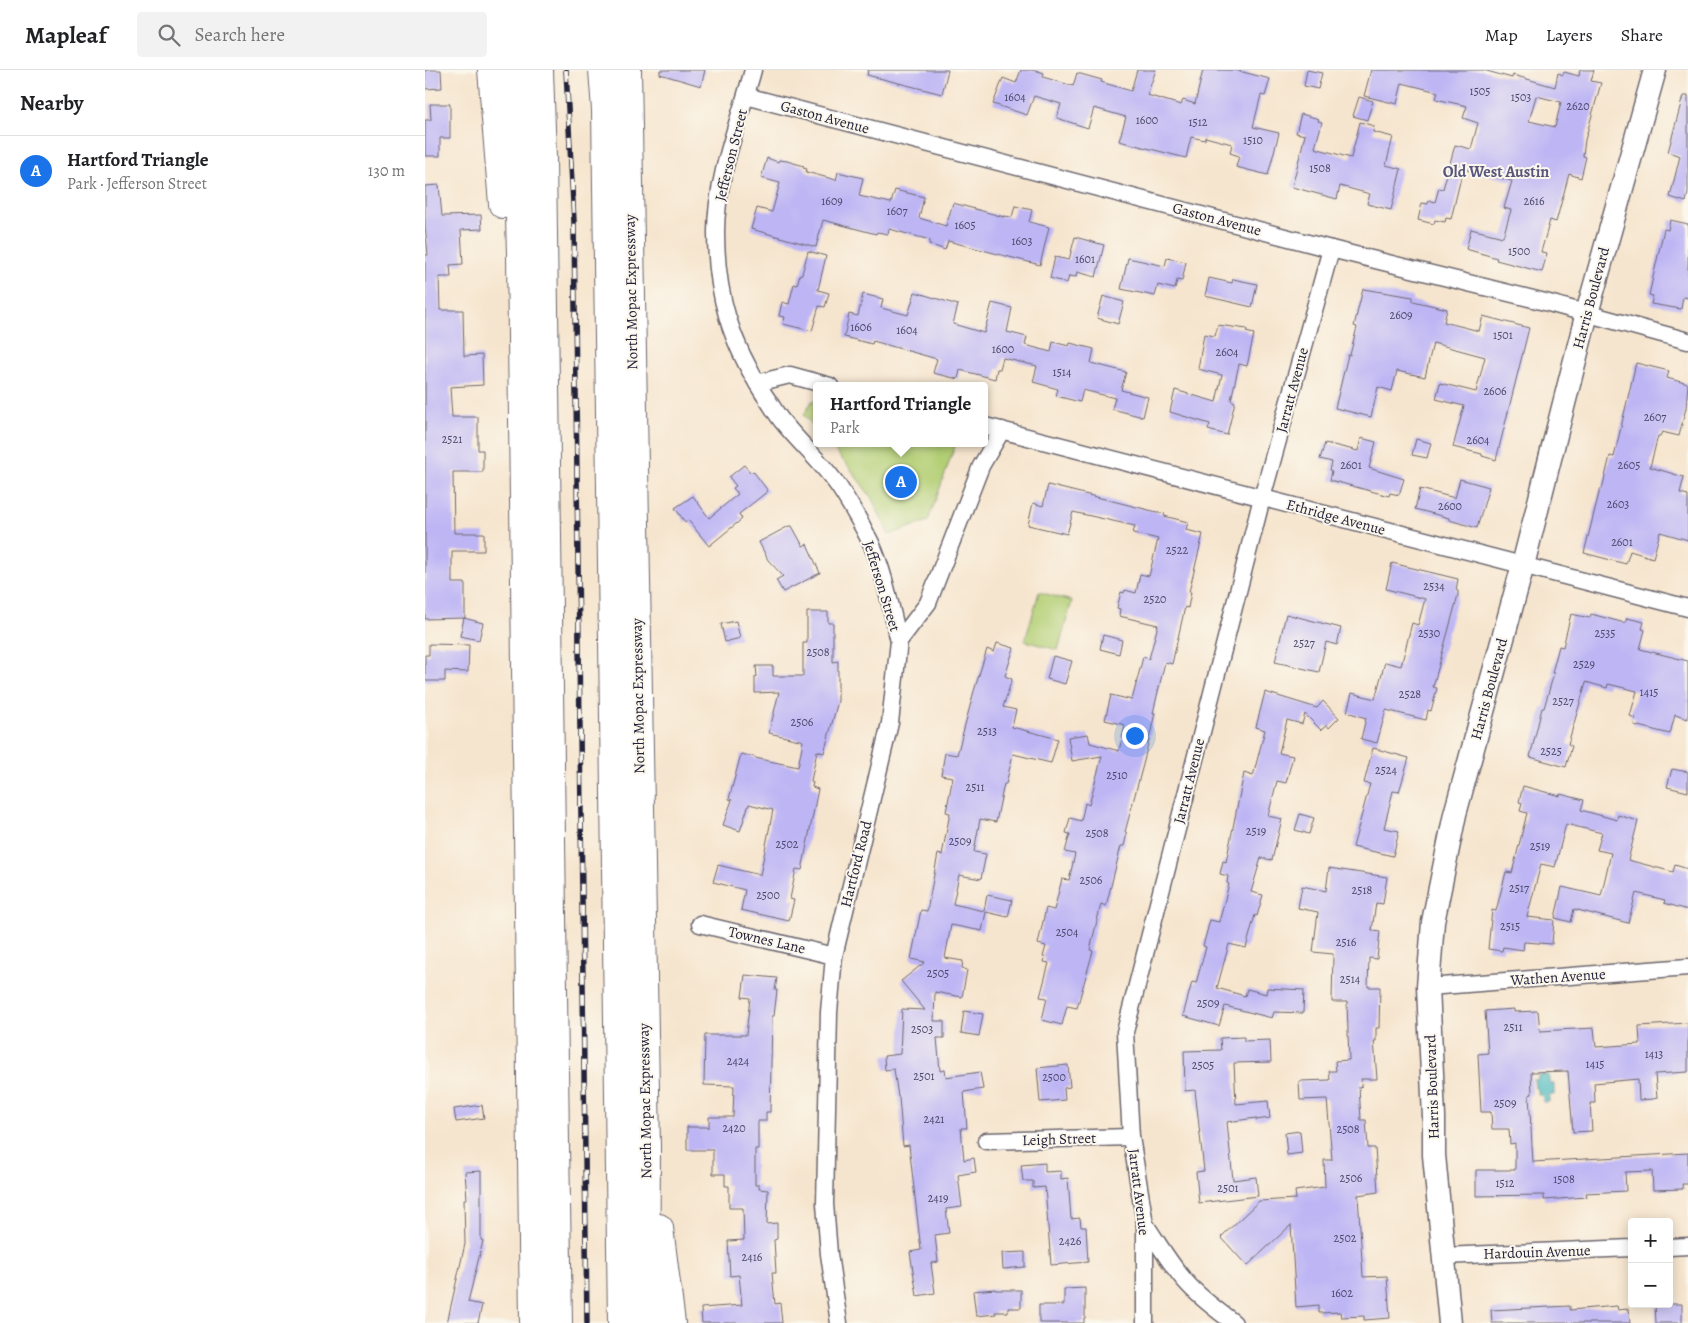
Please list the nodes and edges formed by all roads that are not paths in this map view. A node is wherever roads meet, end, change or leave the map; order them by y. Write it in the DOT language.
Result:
graph roads {
  1 [pos="492,70"];
  2 [pos="516,70"];
  3 [pos="539,70"];
  4 [pos="753,70"];
  5 [pos="1655,70"];
  6 [pos="621,71"];
  7 [pos="746,96"];
  8 [pos="1331,249"];
  9 [pos="521,254"];
  10 [pos="1587,314"];
  11 [pos="1688,341"];
  12 [pos="815,382"];
  13 [pos="757,383"];
  14 [pos="988,427"];
  15 [pos="1002,430"];
  16 [pos="1262,498"];
  17 [pos="1523,565"];
  18 [pos="1688,608"];
  19 [pos="899,641"];
  20 [pos="699,924"];
  21 [pos="834,956"];
  22 [pos="1688,967"];
  23 [pos="1428,987"];
  24 [pos="1131,1137"];
  25 [pos="986,1141"];
  26 [pos="646,1148"];
  27 [pos="1145,1224"];
  28 [pos="1688,1246"];
  29 [pos="1673,1247"];
  30 [pos="1628,1248"];
  31 [pos="1443,1256"];
  32 [pos="534,1323"];
  33 [pos="559,1323"];
  34 [pos="622,1323"];
  35 [pos="645,1323"];
  36 [pos="671,1323"];
  37 [pos="839,1323"];
  38 [pos="1145,1323"];
  39 [pos="1234,1323"];
  40 [pos="1450,1323"];
  1 -- 9 [label="highway"];
  2 -- 9 [label="highway"];
  3 -- 33 [label="highway"];
  4 -- 7 [label="street, Jefferson Street"];
  5 -- 10 [label="street, Harris Boulevard"];
  6 -- 26 [label="highway, North Mopac Expressway"];
  6 -- 34 [label="highway"];
  7 -- 8 [label="street, Gaston Avenue"];
  7 -- 13 [label="street, Jefferson Street"];
  8 -- 10 [label="street, Gaston Avenue"];
  8 -- 16 [label="street, Jarratt Avenue"];
  9 -- 32 [label="highway"];
  10 -- 11 [label="street, Gaston Avenue"];
  10 -- 17 [label="street, Harris Boulevard"];
  12 -- 13 [label="street"];
  13 -- 19 [label="street, Jefferson Street"];
  14 -- 15 [label="street, Ethridge Avenue"];
  15 -- 16 [label="street, Ethridge Avenue"];
  15 -- 19 [label="street"];
  16 -- 17 [label="street, Ethridge Avenue"];
  16 -- 24 [label="street, Jarratt Avenue"];
  17 -- 18 [label="street, Ethridge Avenue"];
  17 -- 23 [label="street, Harris Boulevard"];
  19 -- 21 [label="street, Hartford Road"];
  20 -- 21 [label="street, Townes Lane"];
  21 -- 37 [label="street, Hartford Road"];
  22 -- 23 [label="street, Wathen Avenue"];
  23 -- 31 [label="street, Harris Boulevard"];
  24 -- 25 [label="street, Leigh Street"];
  24 -- 27 [label="street, Jarratt Avenue"];
  26 -- 35 [label="highway, North Mopac Expressway"];
  26 -- 36 [label="highway"];
  27 -- 38 [label="street, Jarratt Avenue"];
  27 -- 39 [label="street"];
  28 -- 29 [label="street"];
  30 -- 31 [label="street, Hardouin Avenue"];
  31 -- 40 [label="street, Harris Boulevard"];
}
